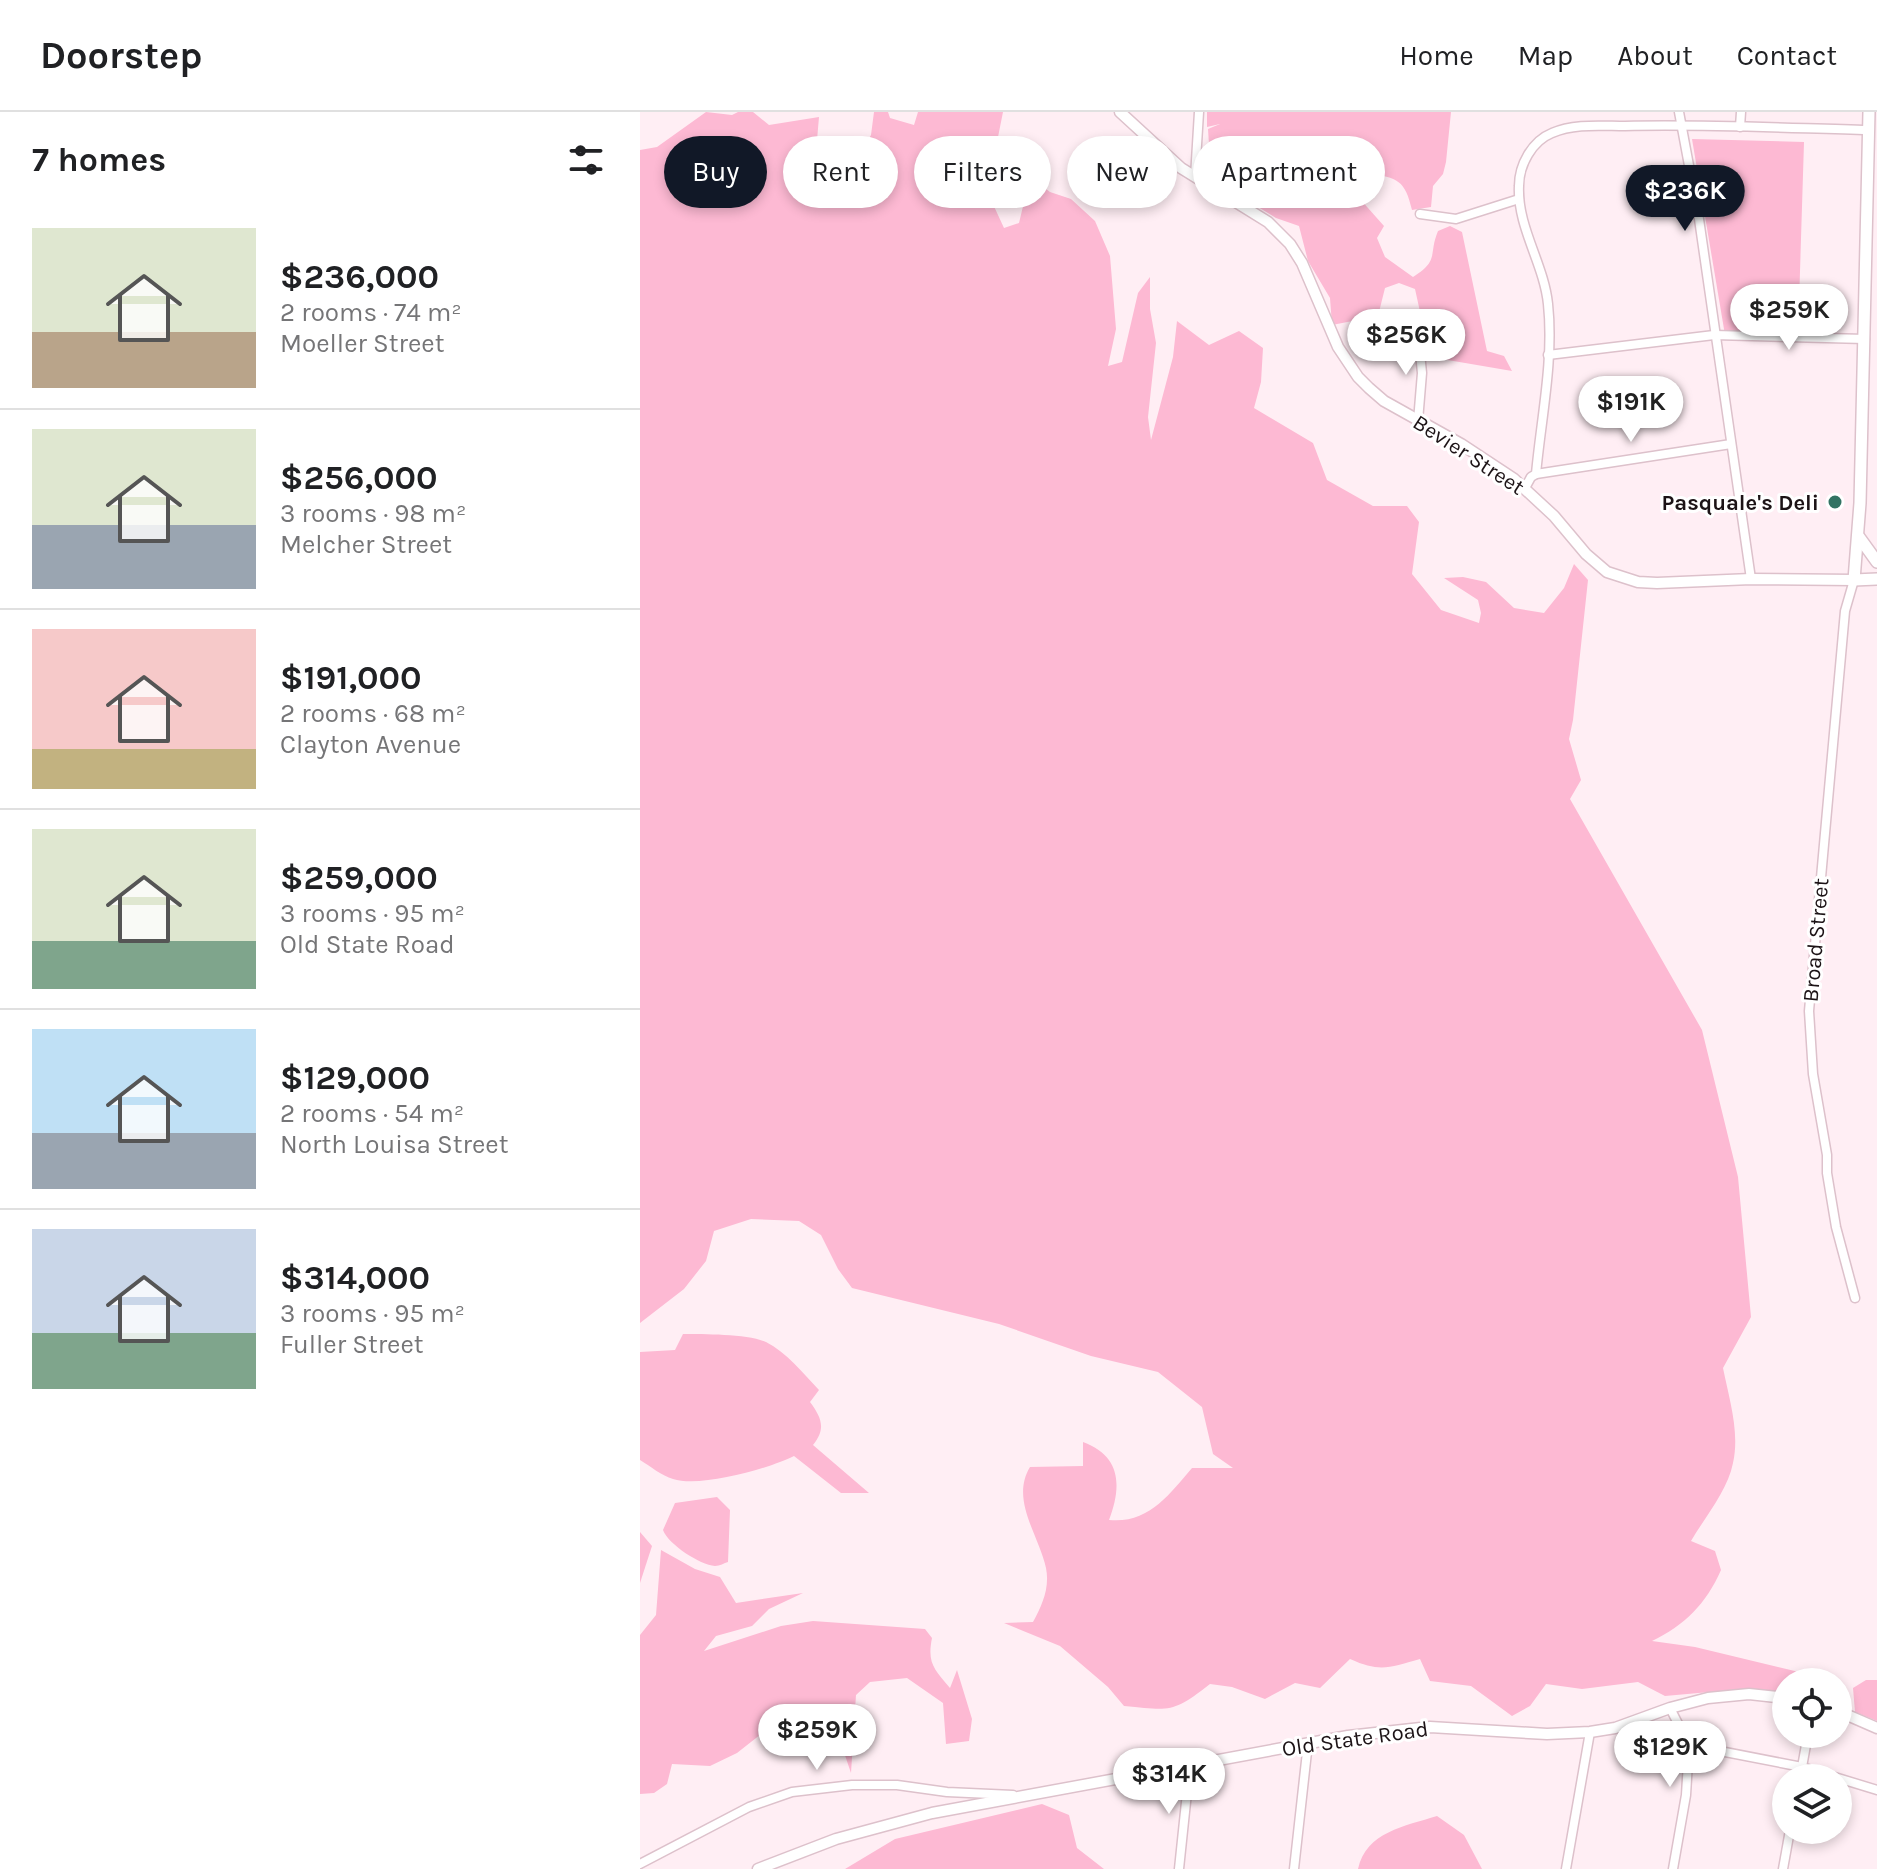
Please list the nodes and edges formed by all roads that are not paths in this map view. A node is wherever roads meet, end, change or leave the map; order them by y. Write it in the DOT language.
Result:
graph roads {
  1 [pos="1120,112"];
  2 [pos="1199,112"];
  3 [pos="1679,112"];
  4 [pos="1741,112"];
  5 [pos="1869,112"];
  6 [pos="1683,126"];
  7 [pos="1740,127"];
  8 [pos="1869,130"];
  9 [pos="1198,136"];
  10 [pos="1193,176"];
  11 [pos="1519,199"];
  12 [pos="1245,208"];
  13 [pos="1420,214"];
  14 [pos="1418,333"];
  15 [pos="1714,335"];
  16 [pos="1865,339"];
  17 [pos="1548,355"];
  18 [pos="1418,421"];
  19 [pos="1731,444"];
  20 [pos="1536,474"];
  21 [pos="1525,488"];
  22 [pos="1859,536"];
  23 [pos="1877,562"];
  24 [pos="1751,579"];
  25 [pos="1877,579"];
  26 [pos="1854,580"];
  27 [pos="1855,1298"];
  28 [pos="1772,1697"];
  29 [pos="1670,1708"];
  30 [pos="1852,1717"];
  31 [pos="1877,1728"];
  32 [pos="1590,1732"];
  33 [pos="1308,1743"];
  34 [pos="1689,1745"];
  35 [pos="1190,1764"];
  36 [pos="1787,1764"];
  37 [pos="1852,1782"];
  38 [pos="1877,1790"];
  39 [pos="1018,1796"];
  40 [pos="1787,1844"];
  41 [pos="640,1864"];
  42 [pos="758,1869"];
  43 [pos="1179,1869"];
  44 [pos="1294,1869"];
  45 [pos="1566,1869"];
  46 [pos="1673,1869"];
  47 [pos="1783,1869"];
  1 -- 10 [label="street, Bevier Street"];
  2 -- 9 [label="street"];
  3 -- 6 [label="street"];
  4 -- 7 [label="street"];
  5 -- 8 [label="main road"];
  6 -- 7 [label="street"];
  6 -- 11 [label="street"];
  6 -- 15 [label="street"];
  7 -- 8 [label="street"];
  8 -- 16 [label="main road"];
  11 -- 13 [label="street"];
  11 -- 17 [label="street"];
  12 -- 18 [label="street, Bevier Street"];
  14 -- 18 [label="street"];
  15 -- 16 [label="street"];
  15 -- 17 [label="street"];
  15 -- 19 [label="street"];
  16 -- 22 [label="main road"];
  17 -- 20 [label="street"];
  18 -- 21 [label="street, Bevier Street"];
  19 -- 20 [label="street"];
  19 -- 24 [label="street"];
  20 -- 21 [label="street"];
  21 -- 24 [label="street, Bevier Street"];
  22 -- 23 [label="main road"];
  22 -- 26 [label="main road"];
  24 -- 26 [label="street, Bevier Street"];
  25 -- 26 [label="main road, Bevier Street"];
  26 -- 27 [label="street, Broad Street"];
  28 -- 29 [label="street, Old State Road"];
  29 -- 32 [label="street, Old State Road"];
  29 -- 34 [label="street"];
  30 -- 31 [label="street"];
  32 -- 33 [label="street, Old State Road"];
  32 -- 45 [label="street"];
  33 -- 35 [label="street, Old State Road"];
  33 -- 44 [label="street"];
  34 -- 36 [label="street"];
  34 -- 46 [label="street"];
  35 -- 39 [label="street, Old State Road"];
  35 -- 43 [label="street"];
  37 -- 38 [label="street"];
  39 -- 41 [label="street, Old State Road"];
  39 -- 42 [label="street, Old State Road"];
  40 -- 47 [label="street"];
}
